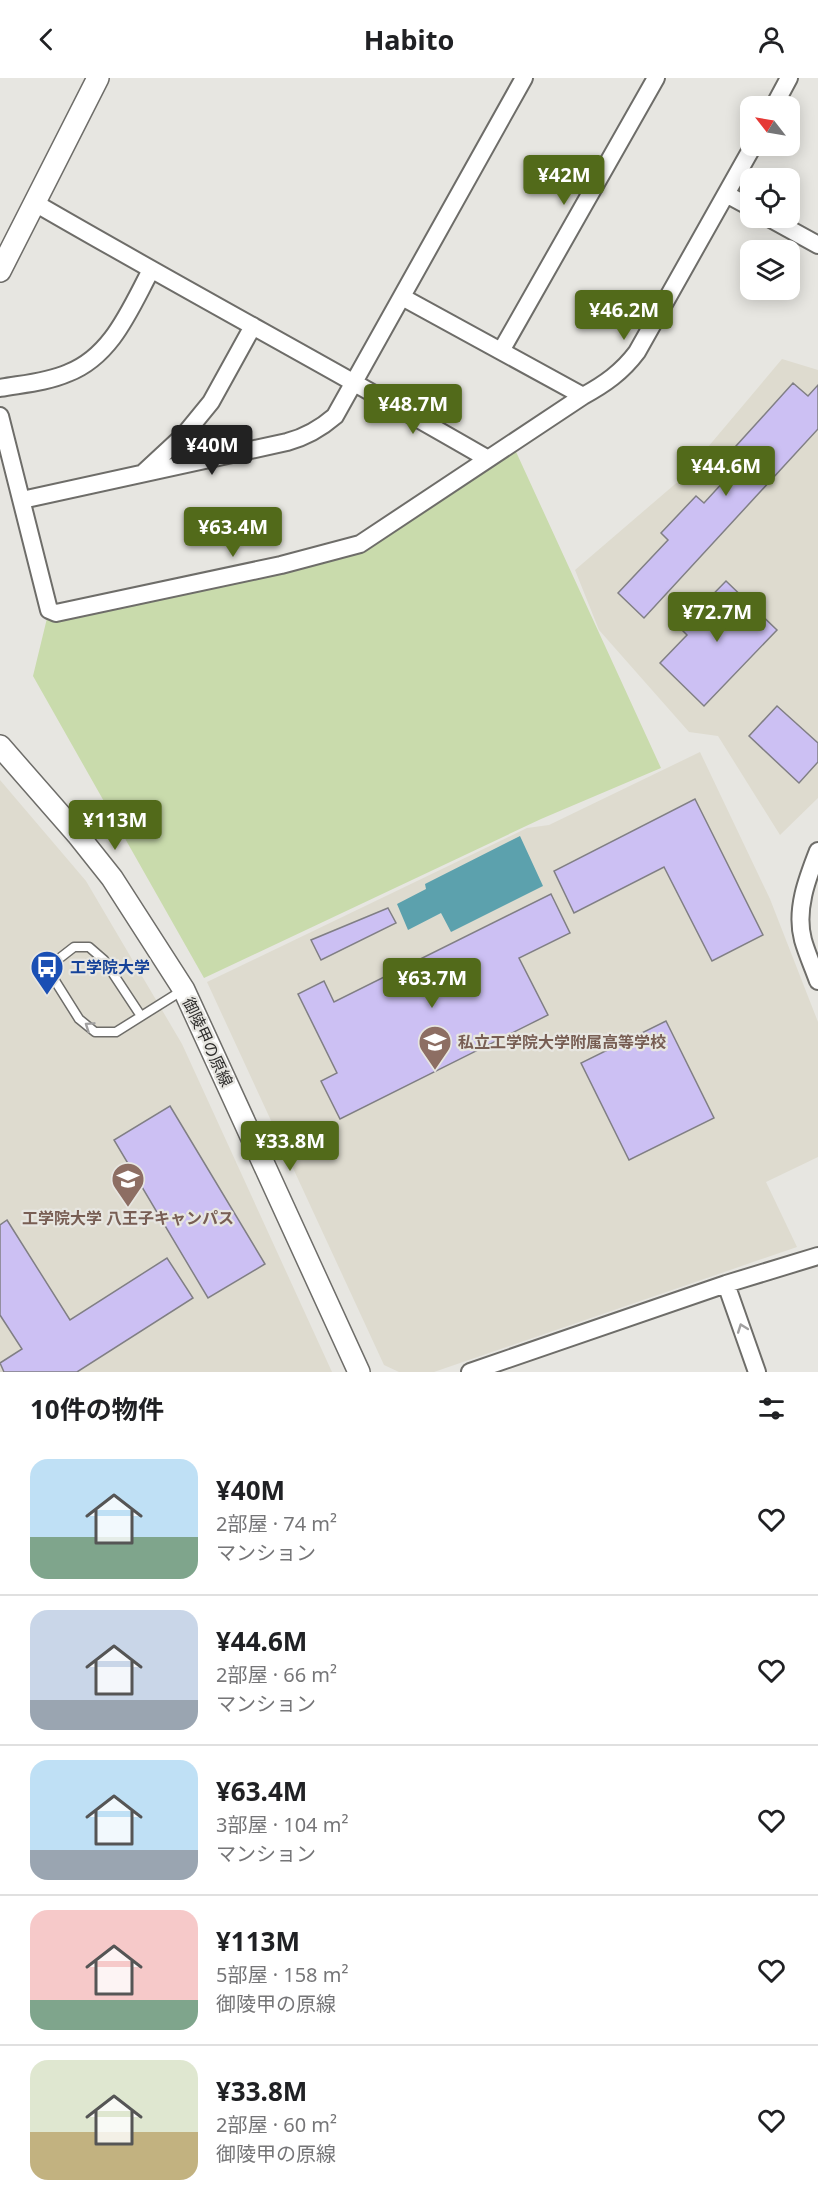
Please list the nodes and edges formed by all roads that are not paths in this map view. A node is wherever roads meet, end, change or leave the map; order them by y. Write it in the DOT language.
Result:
graph roads {
  1 [pos="98,78"];
  2 [pos="524,78"];
  3 [pos="656,78"];
  4 [pos="789,78"];
  5 [pos="779,96"];
  6 [pos="747,156"];
  7 [pos="726,194"];
  8 [pos="740,202"];
  9 [pos="35,203"];
  10 [pos="787,228"];
  11 [pos="818,245"];
  12 [pos="151,270"];
  13 [pos="0,272"];
  14 [pos="402,297"];
  15 [pos="253,326"];
  16 [pos="501,351"];
  17 [pos="355,382"];
  18 [pos="0,388"];
  19 [pos="583,396"];
  20 [pos="0,416"];
  21 [pos="488,459"];
  22 [pos="142,473"];
  23 [pos="22,500"];
  24 [pos="0,746"];
  25 [pos="818,851"];
  26 [pos="818,981"];
  27 [pos="184,990"];
  28 [pos="141,1016"];
  29 [pos="818,1256"];
  30 [pos="726,1284"];
  31 [pos="359,1372"];
  32 [pos="470,1372"];
  33 [pos="758,1372"];
  1 -- 9 [label="street"];
  2 -- 14 [label="street"];
  3 -- 16 [label="street"];
  4 -- 5 [label="street"];
  6 -- 7 [label="street"];
  7 -- 8 [label="street"];
  7 -- 19 [label="street"];
  9 -- 12 [label="street"];
  9 -- 13 [label="street"];
  10 -- 11 [label="street"];
  12 -- 15 [label="street"];
  12 -- 18 [label="street"];
  14 -- 16 [label="street"];
  14 -- 17 [label="street"];
  15 -- 17 [label="street"];
  15 -- 22 [label="street"];
  16 -- 19 [label="street"];
  17 -- 21 [label="street"];
  17 -- 22 [label="street"];
  19 -- 21 [label="street"];
  20 -- 23 [label="street"];
  21 -- 23 [label="street"];
  22 -- 23 [label="street"];
  24 -- 27 [label="street, 御陵甲の原線"];
  25 -- 26 [label="street"];
  27 -- 28 [label="lane"];
  27 -- 31 [label="street, 御陵甲の原線"];
  28 -- 28 [label="lane, one-way"];
  29 -- 30 [label="street"];
  30 -- 32 [label="street"];
  33 -- 30 [label="street, one-way"];
}
